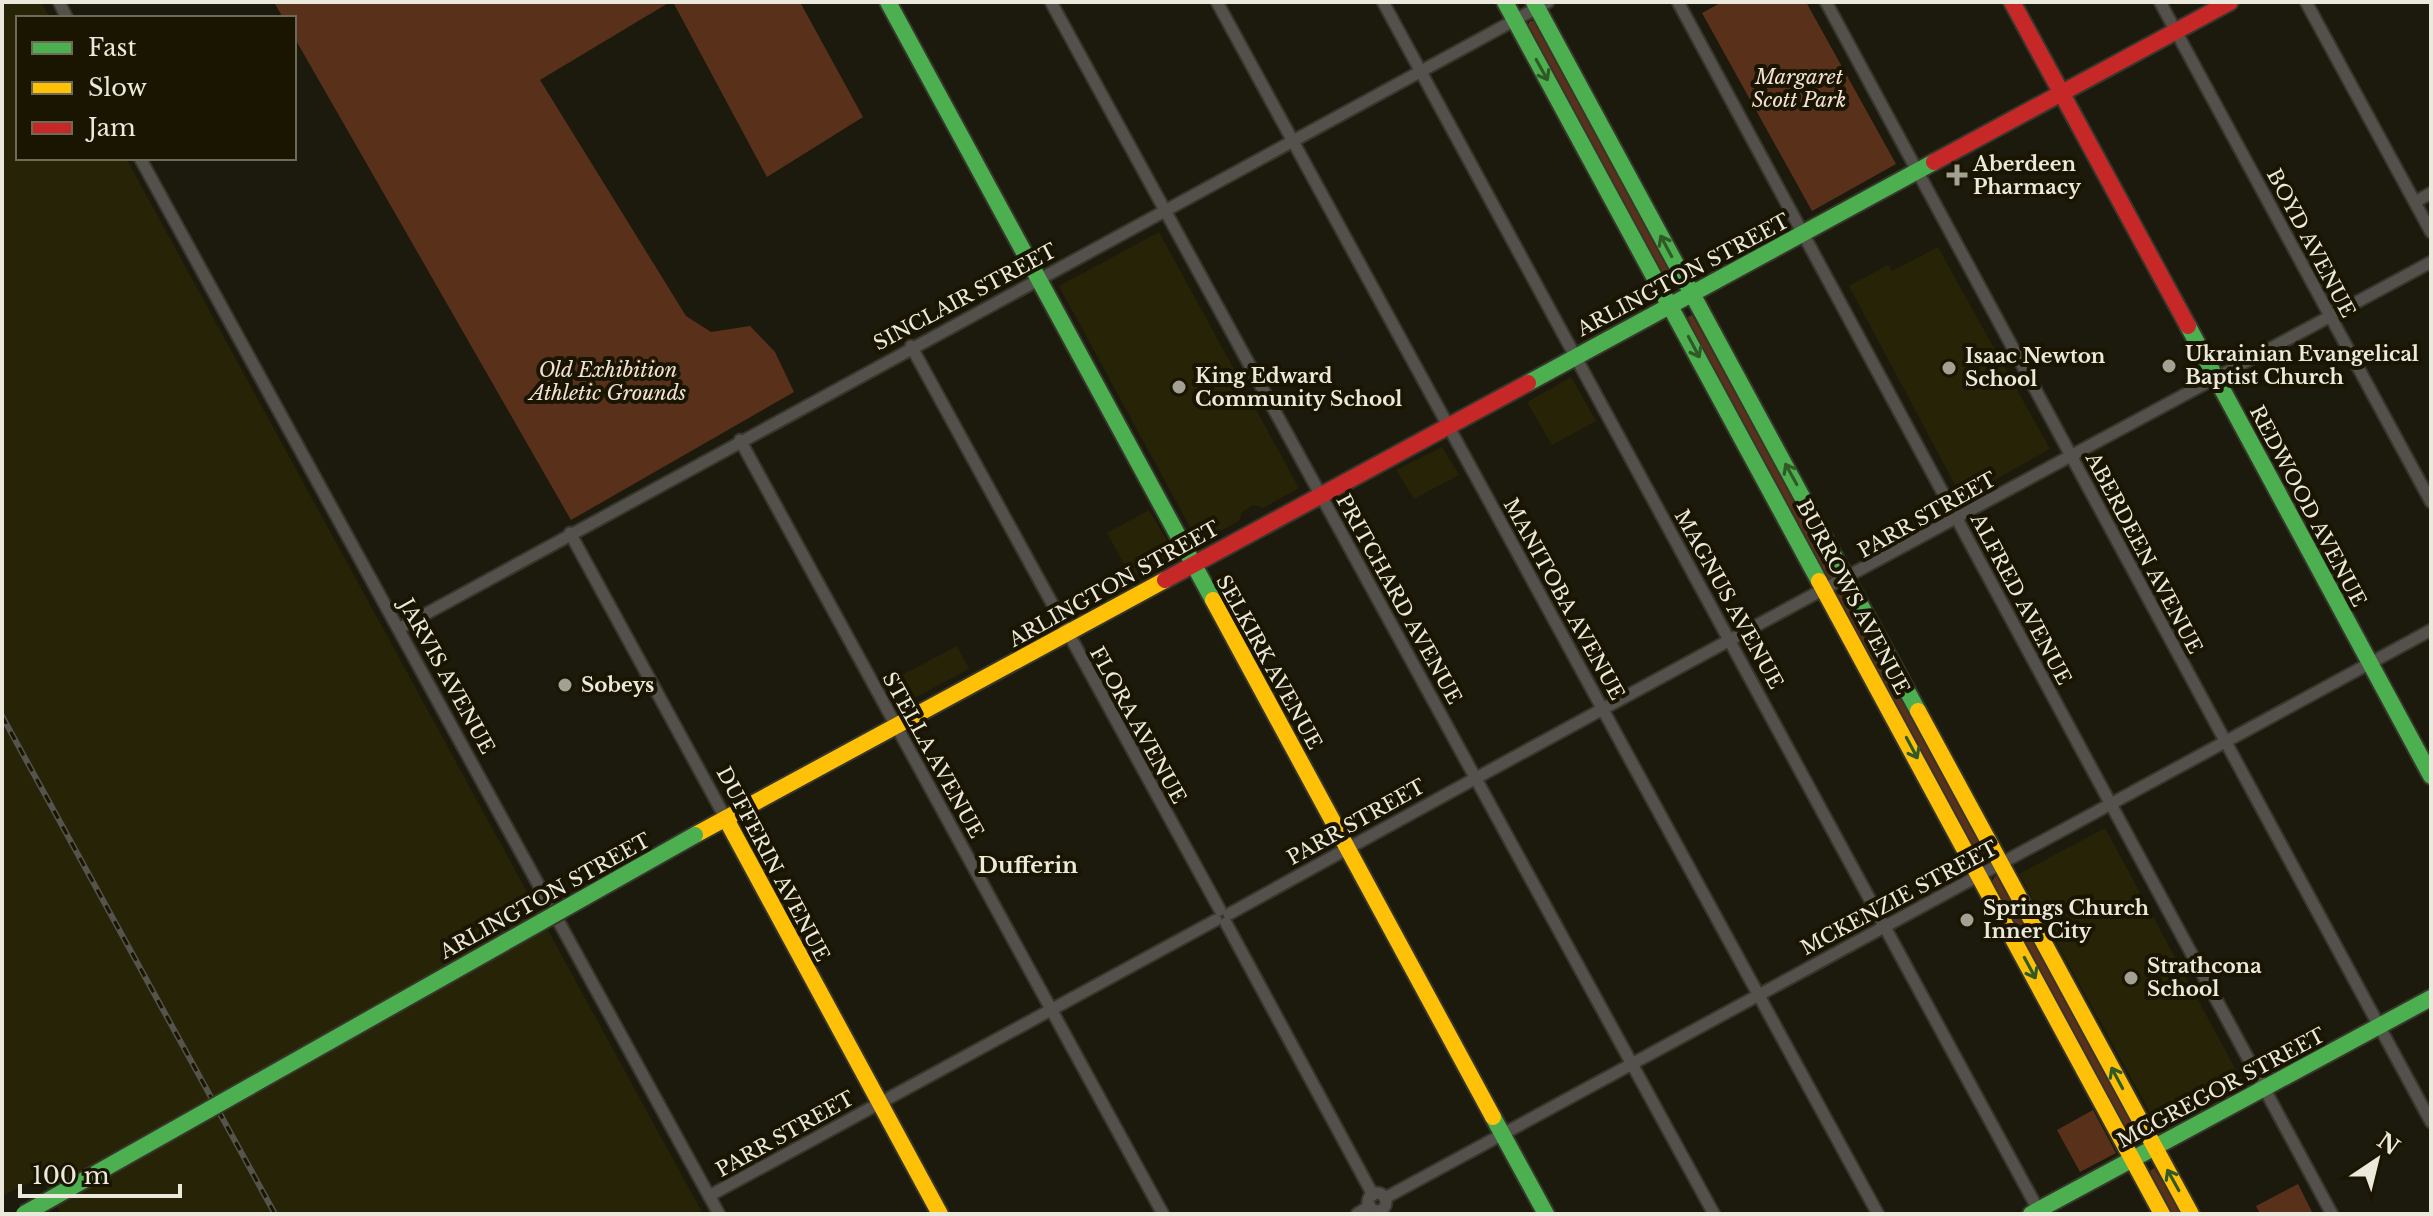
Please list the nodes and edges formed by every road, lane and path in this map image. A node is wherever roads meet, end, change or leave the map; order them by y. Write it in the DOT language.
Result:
graph roads {
  1 [pos="888,2"];
  2 [pos="1051,2"];
  3 [pos="1217,2"];
  4 [pos="1383,2"];
  5 [pos="1505,2"];
  6 [pos="1678,2"];
  7 [pos="1826,2"];
  8 [pos="2012,2"];
  9 [pos="2160,2"];
  10 [pos="2230,2"];
  11 [pos="2306,2"];
  12 [pos="1540,4"];
  13 [pos="1514,20"];
  14 [pos="2176,32"];
  15 [pos="1421,71"];
  16 [pos="2061,94"];
  17 [pos="1293,140"];
  18 [pos="141,160"];
  19 [pos="1918,171"];
  20 [pos="2431,193"];
  21 [pos="2415,202"];
  22 [pos="1164,210"];
  23 [pos="2431,232"];
  24 [pos="1803,233"];
  25 [pos="2431,262"];
  26 [pos="1038,279"];
  27 [pos="1692,293"];
  28 [pos="1672,304"];
  29 [pos="2330,316"];
  30 [pos="911,346"];
  31 [pos="1575,357"];
  32 [pos="2216,377"];
  33 [pos="1448,425"];
  34 [pos="740,440"];
  35 [pos="2071,456"];
  36 [pos="1321,494"];
  37 [pos="2431,502"];
  38 [pos="1957,518"];
  39 [pos="570,533"];
  40 [pos="1192,564"];
  41 [pos="1848,578"];
  42 [pos="1826,590"];
  43 [pos="400,628"];
  44 [pos="2431,630"];
  45 [pos="1067,633"];
  46 [pos="1731,642"];
  47 [pos="2369,663"];
  48 [pos="1604,711"];
  49 [pos="896,726"];
  50 [pos="2225,741"];
  51 [pos="1475,776"];
  52 [pos="2431,776"];
  53 [pos="2111,804"];
  54 [pos="726,819"];
  55 [pos="1347,848"];
  56 [pos="2001,863"];
  57 [pos="1980,875"];
  58 [pos="1222,917"];
  59 [pos="1886,925"];
  60 [pos="1759,995"];
  61 [pos="2431,998"];
  62 [pos="1052,1010"];
  63 [pos="2379,1025"];
  64 [pos="1631,1063"];
  65 [pos="2263,1087"];
  66 [pos="880,1103"];
  67 [pos="2431,1122"];
  68 [pos="1503,1134"];
  69 [pos="2154,1147"];
  70 [pos="2132,1159"];
  71 [pos="709,1196"];
  72 [pos="1379,1205"];
  73 [pos="2037,1213"];
  74 [pos="24,1214"];
  75 [pos="719,1214"];
  76 [pos="940,1214"];
  77 [pos="1163,1214"];
  78 [pos="1357,1214"];
  79 [pos="1546,1214"];
  80 [pos="1714,1214"];
  81 [pos="1878,1214"];
  82 [pos="2162,1214"];
  83 [pos="2191,1214"];
  84 [pos="2332,1214"];
  1 -- 26 [label="main road, SELKIRK AVENUE"];
  2 -- 22 [label="street, PRITCHARD AVENUE"];
  3 -- 17 [label="street, MANITOBA AVENUE"];
  4 -- 15 [label="street, MAGNUS AVENUE"];
  5 -- 13 [label="main road, BURROWS AVENUE"];
  6 -- 24 [label="street, ALFRED AVENUE"];
  7 -- 19 [label="street, ABERDEEN AVENUE"];
  8 -- 16 [label="main road, REDWOOD AVENUE"];
  9 -- 14 [label="street, BOYD AVENUE"];
  10 -- 14 [label="main road, ARLINGTON STREET"];
  11 -- 21 [label="street"];
  12 -- 13 [label="street, SINCLAIR STREET"];
  27 -- 12 [label="main road, BURROWS AVENUE, one-way"];
  13 -- 15 [label="street, SINCLAIR STREET"];
  13 -- 28 [label="main road, BURROWS AVENUE, one-way"];
  14 -- 16 [label="main road, ARLINGTON STREET"];
  14 -- 29 [label="street, BOYD AVENUE"];
  15 -- 17 [label="street, SINCLAIR STREET"];
  15 -- 31 [label="street, MAGNUS AVENUE"];
  16 -- 19 [label="main road, ARLINGTON STREET"];
  16 -- 32 [label="main road, REDWOOD AVENUE"];
  17 -- 22 [label="street, SINCLAIR STREET"];
  17 -- 33 [label="street, MANITOBA AVENUE"];
  18 -- 43 [label="street, JARVIS AVENUE"];
  19 -- 24 [label="main road, ARLINGTON STREET"];
  19 -- 35 [label="street, ABERDEEN AVENUE"];
  20 -- 21 [label="street"];
  21 -- 23 [label="street"];
  22 -- 26 [label="street, SINCLAIR STREET"];
  22 -- 36 [label="street, PRITCHARD AVENUE"];
  24 -- 27 [label="main road, ARLINGTON STREET"];
  24 -- 38 [label="street, ALFRED AVENUE"];
  25 -- 29 [label="street, PARR STREET"];
  26 -- 30 [label="street, SINCLAIR STREET"];
  26 -- 40 [label="main road, SELKIRK AVENUE"];
  27 -- 28 [label="main road, ARLINGTON STREET"];
  41 -- 27 [label="main road, BURROWS AVENUE, one-way"];
  28 -- 31 [label="main road, ARLINGTON STREET"];
  28 -- 42 [label="main road, BURROWS AVENUE, one-way"];
  29 -- 32 [label="street, PARR STREET"];
  29 -- 37 [label="street, BOYD AVENUE"];
  30 -- 34 [label="street, SINCLAIR STREET"];
  30 -- 45 [label="street, FLORA AVENUE"];
  31 -- 33 [label="main road, ARLINGTON STREET"];
  31 -- 46 [label="street, MAGNUS AVENUE"];
  32 -- 35 [label="street, PARR STREET"];
  32 -- 47 [label="main road, REDWOOD AVENUE"];
  33 -- 36 [label="main road, ARLINGTON STREET"];
  33 -- 48 [label="street, MANITOBA AVENUE"];
  34 -- 39 [label="street, SINCLAIR STREET"];
  34 -- 49 [label="street, STELLA AVENUE"];
  35 -- 38 [label="street, PARR STREET"];
  35 -- 50 [label="street, ABERDEEN AVENUE"];
  36 -- 40 [label="main road, ARLINGTON STREET"];
  36 -- 51 [label="street, PRITCHARD AVENUE"];
  38 -- 41 [label="street, PARR STREET"];
  38 -- 53 [label="street, ALFRED AVENUE"];
  39 -- 43 [label="street, SINCLAIR STREET"];
  39 -- 54 [label="street, DUFFERIN AVENUE"];
  40 -- 45 [label="main road, ARLINGTON STREET"];
  40 -- 55 [label="main road, SELKIRK AVENUE"];
  41 -- 42 [label="street, PARR STREET"];
  41 -- 56 [label="main road, BURROWS AVENUE"];
  42 -- 46 [label="street, PARR STREET"];
  42 -- 57 [label="main road, BURROWS AVENUE, one-way"];
  43 -- 71 [label="street, JARVIS AVENUE"];
  44 -- 47 [label="street, MCKENZIE STREET"];
  45 -- 49 [label="main road, ARLINGTON STREET"];
  45 -- 58 [label="street, FLORA AVENUE"];
  46 -- 48 [label="street, PARR STREET"];
  46 -- 59 [label="street, MAGNUS AVENUE"];
  47 -- 50 [label="street, MCKENZIE STREET"];
  47 -- 52 [label="main road, REDWOOD AVENUE"];
  48 -- 51 [label="street, PARR STREET"];
  48 -- 60 [label="street, MANITOBA AVENUE"];
  49 -- 54 [label="main road, ARLINGTON STREET"];
  49 -- 62 [label="street, STELLA AVENUE"];
  50 -- 53 [label="street, MCKENZIE STREET"];
  50 -- 63 [label="street, ABERDEEN AVENUE"];
  51 -- 55 [label="street, PARR STREET"];
  51 -- 64 [label="street, PRITCHARD AVENUE"];
  53 -- 56 [label="street, MCKENZIE STREET"];
  53 -- 65 [label="street, ALFRED AVENUE"];
  54 -- 66 [label="main road, DUFFERIN AVENUE"];
  54 -- 74 [label="main road, ARLINGTON STREET, bridge"];
  55 -- 58 [label="street, PARR STREET"];
  55 -- 68 [label="main road, SELKIRK AVENUE"];
  56 -- 57 [label="street, MCKENZIE STREET"];
  69 -- 56 [label="main road, BURROWS AVENUE, one-way"];
  57 -- 59 [label="street, MCKENZIE STREET"];
  57 -- 70 [label="main road, BURROWS AVENUE, one-way"];
  58 -- 62 [label="street, PARR STREET"];
  58 -- 72 [label="street, FLORA AVENUE"];
  59 -- 60 [label="street, MCKENZIE STREET"];
  59 -- 73 [label="street, MAGNUS AVENUE"];
  60 -- 64 [label="street, MCKENZIE STREET"];
  60 -- 81 [label="street, MANITOBA AVENUE"];
  61 -- 63 [label="main road, MCGREGOR STREET"];
  62 -- 66 [label="street, PARR STREET"];
  62 -- 77 [label="street, STELLA AVENUE"];
  63 -- 65 [label="main road, MCGREGOR STREET"];
  63 -- 67 [label="street, ABERDEEN AVENUE"];
  64 -- 68 [label="street, MCKENZIE STREET"];
  64 -- 80 [label="street, PRITCHARD AVENUE"];
  65 -- 69 [label="main road, MCGREGOR STREET"];
  65 -- 84 [label="street, ALFRED AVENUE"];
  66 -- 71 [label="street, PARR STREET"];
  66 -- 76 [label="main road, DUFFERIN AVENUE"];
  68 -- 72 [label="street, MCKENZIE STREET"];
  68 -- 79 [label="main road, SELKIRK AVENUE"];
  69 -- 70 [label="main road, MCGREGOR STREET"];
  83 -- 69 [label="main road, BURROWS AVENUE, one-way"];
  70 -- 73 [label="main road, MCGREGOR STREET"];
  70 -- 82 [label="main road, BURROWS AVENUE"];
  71 -- 75 [label="street, JARVIS AVENUE"];
  72 -- 78 [label="street, MCKENZIE STREET"];
}
